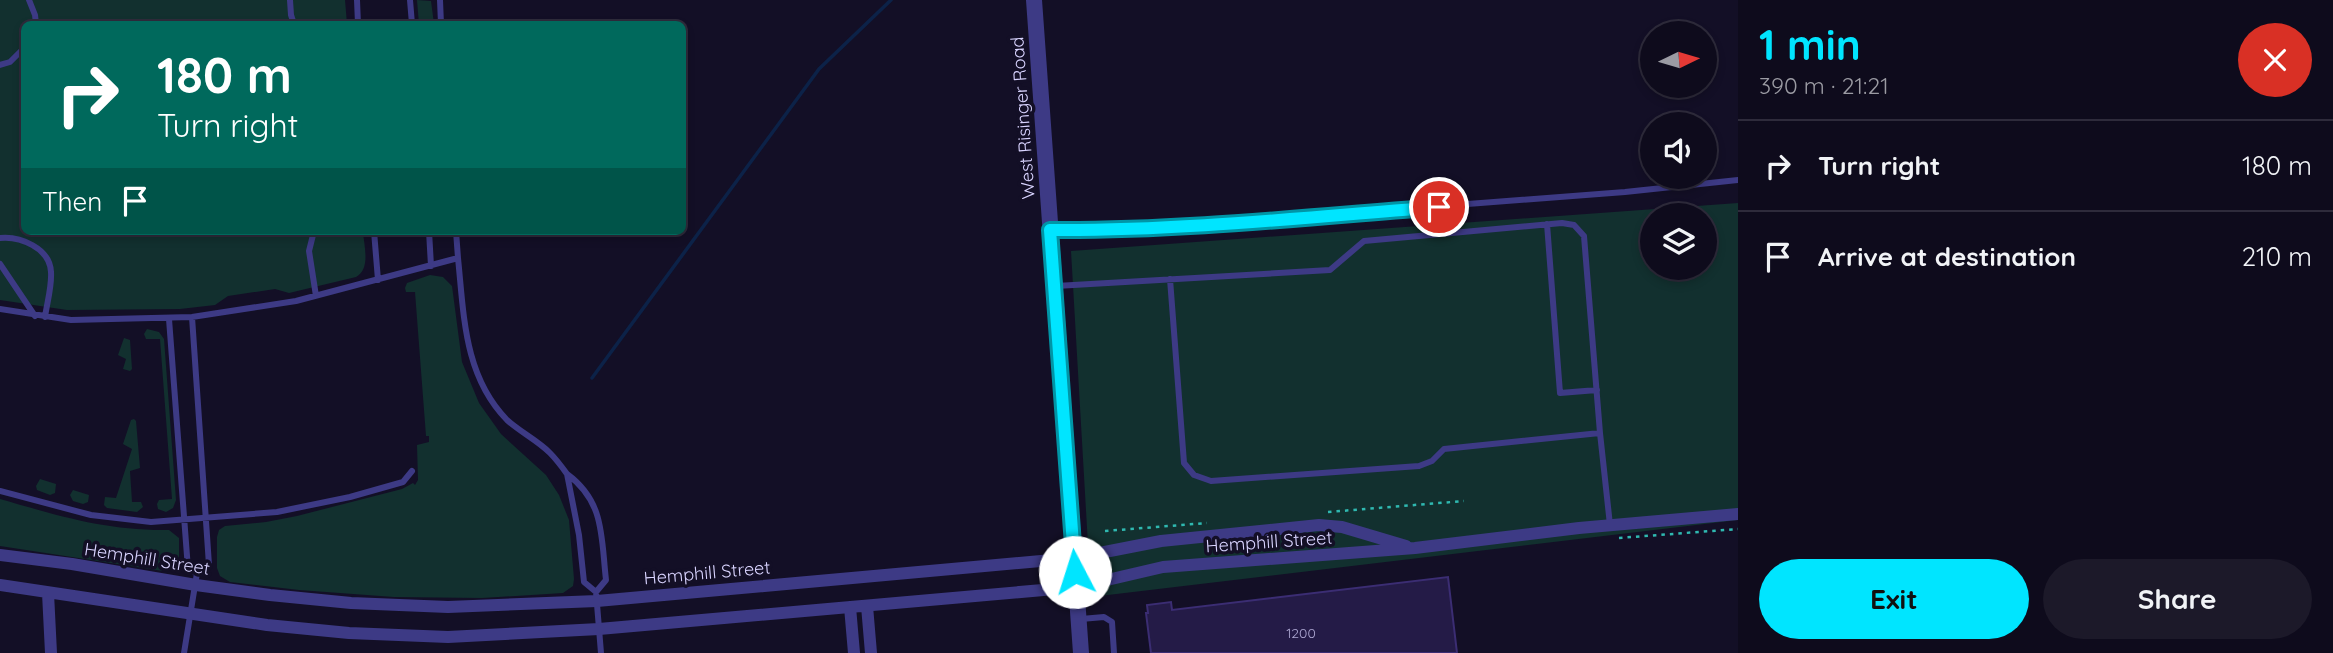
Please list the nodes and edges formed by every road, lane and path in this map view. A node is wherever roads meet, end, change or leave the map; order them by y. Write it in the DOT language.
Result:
graph roads {
  1 [pos="29,0"];
  2 [pos="290,0"];
  3 [pos="356,0"];
  4 [pos="410,0"];
  5 [pos="440,0"];
  6 [pos="1034,0"];
  7 [pos="36,21"];
  8 [pos="293,21"];
  9 [pos="358,21"];
  10 [pos="412,21"];
  11 [pos="441,21"];
  12 [pos="21,51"];
  13 [pos="0,65"];
  14 [pos="1738,180"];
  15 [pos="1547,224"];
  16 [pos="1050,230"];
  17 [pos="313,235"];
  18 [pos="374,235"];
  19 [pos="429,235"];
  20 [pos="456,235"];
  21 [pos="0,238"];
  22 [pos="458,258"];
  23 [pos="0,264"];
  24 [pos="431,265"];
  25 [pos="1170,279"];
  26 [pos="378,280"];
  27 [pos="1054,286"];
  28 [pos="316,296"];
  29 [pos="0,309"];
  30 [pos="35,316"];
  31 [pos="45,317"];
  32 [pos="192,317"];
  33 [pos="169,319"];
  34 [pos="1597,390"];
  35 [pos="1600,433"];
  36 [pos="412,471"];
  37 [pos="567,474"];
  38 [pos="0,491"];
  39 [pos="1738,514"];
  40 [pos="207,517"];
  41 [pos="185,520"];
  42 [pos="1610,525"];
  43 [pos="1415,548"];
  44 [pos="0,555"];
  45 [pos="1074,558"];
  46 [pos="197,579"];
  47 [pos="0,585"];
  48 [pos="1077,587"];
  49 [pos="48,593"];
  50 [pos="596,596"];
  51 [pos="867,606"];
  52 [pos="850,607"];
  53 [pos="191,615"];
  54 [pos="1079,619"];
  55 [pos="599,629"];
  56 [pos="51,653"];
  57 [pos="184,653"];
  58 [pos="601,653"];
  59 [pos="854,653"];
  60 [pos="870,653"];
  61 [pos="1081,653"];
  62 [pos="1114,653"];
  1 -- 7 [label="lane"];
  2 -- 8 [label="lane"];
  3 -- 9 [label="lane"];
  4 -- 10 [label="lane"];
  5 -- 11 [label="lane"];
  6 -- 16 [label="street, West Risinger Road"];
  12 -- 13 [label="lane"];
  14 -- 16 [label="lane"];
  15 -- 25 [label="lane"];
  15 -- 34 [label="lane"];
  15 -- 34 [label="lane"];
  16 -- 27 [label="street, West Risinger Road"];
  17 -- 28 [label="lane"];
  18 -- 26 [label="lane"];
  19 -- 24 [label="lane"];
  20 -- 22 [label="lane"];
  21 -- 31 [label="lane"];
  22 -- 24 [label="lane"];
  22 -- 37 [label="lane"];
  23 -- 30 [label="lane"];
  24 -- 26 [label="lane"];
  25 -- 27 [label="lane"];
  25 -- 35 [label="lane"];
  26 -- 28 [label="lane"];
  27 -- 45 [label="street, West Risinger Road"];
  28 -- 32 [label="lane"];
  29 -- 30 [label="lane"];
  30 -- 31 [label="lane"];
  31 -- 33 [label="lane"];
  32 -- 33 [label="lane"];
  32 -- 40 [label="lane"];
  33 -- 41 [label="lane"];
  34 -- 35 [label="lane"];
  35 -- 42 [label="lane"];
  36 -- 40 [label="lane"];
  37 -- 50 [label="lane"];
  37 -- 50 [label="lane"];
  38 -- 41 [label="lane"];
  39 -- 42 [label="street, Hemphill Street"];
  40 -- 41 [label="lane"];
  40 -- 46 [label="lane"];
  41 -- 46 [label="lane"];
  42 -- 43 [label="street, Hemphill Street"];
  43 -- 45 [label="street, Hemphill Street"];
  43 -- 48 [label="street, Hemphill Street"];
  44 -- 46 [label="street, Hemphill Street"];
  45 -- 48 [label="street, West Risinger Road"];
  45 -- 50 [label="street, Hemphill Street"];
  46 -- 50 [label="street, Hemphill Street"];
  46 -- 53 [label="lane"];
  47 -- 49 [label="street, Hemphill Street"];
  48 -- 51 [label="street, Hemphill Street"];
  48 -- 54 [label="street, West Risinger Road"];
  49 -- 53 [label="street, Hemphill Street"];
  49 -- 56 [label="street"];
  50 -- 55 [label="lane"];
  51 -- 52 [label="street, Hemphill Street"];
  51 -- 60 [label="street"];
  52 -- 55 [label="street, Hemphill Street"];
  52 -- 59 [label="street"];
  53 -- 55 [label="street, Hemphill Street"];
  53 -- 57 [label="lane"];
  54 -- 61 [label="street, West Risinger Road"];
  54 -- 62 [label="lane"];
  55 -- 58 [label="lane"];
}
